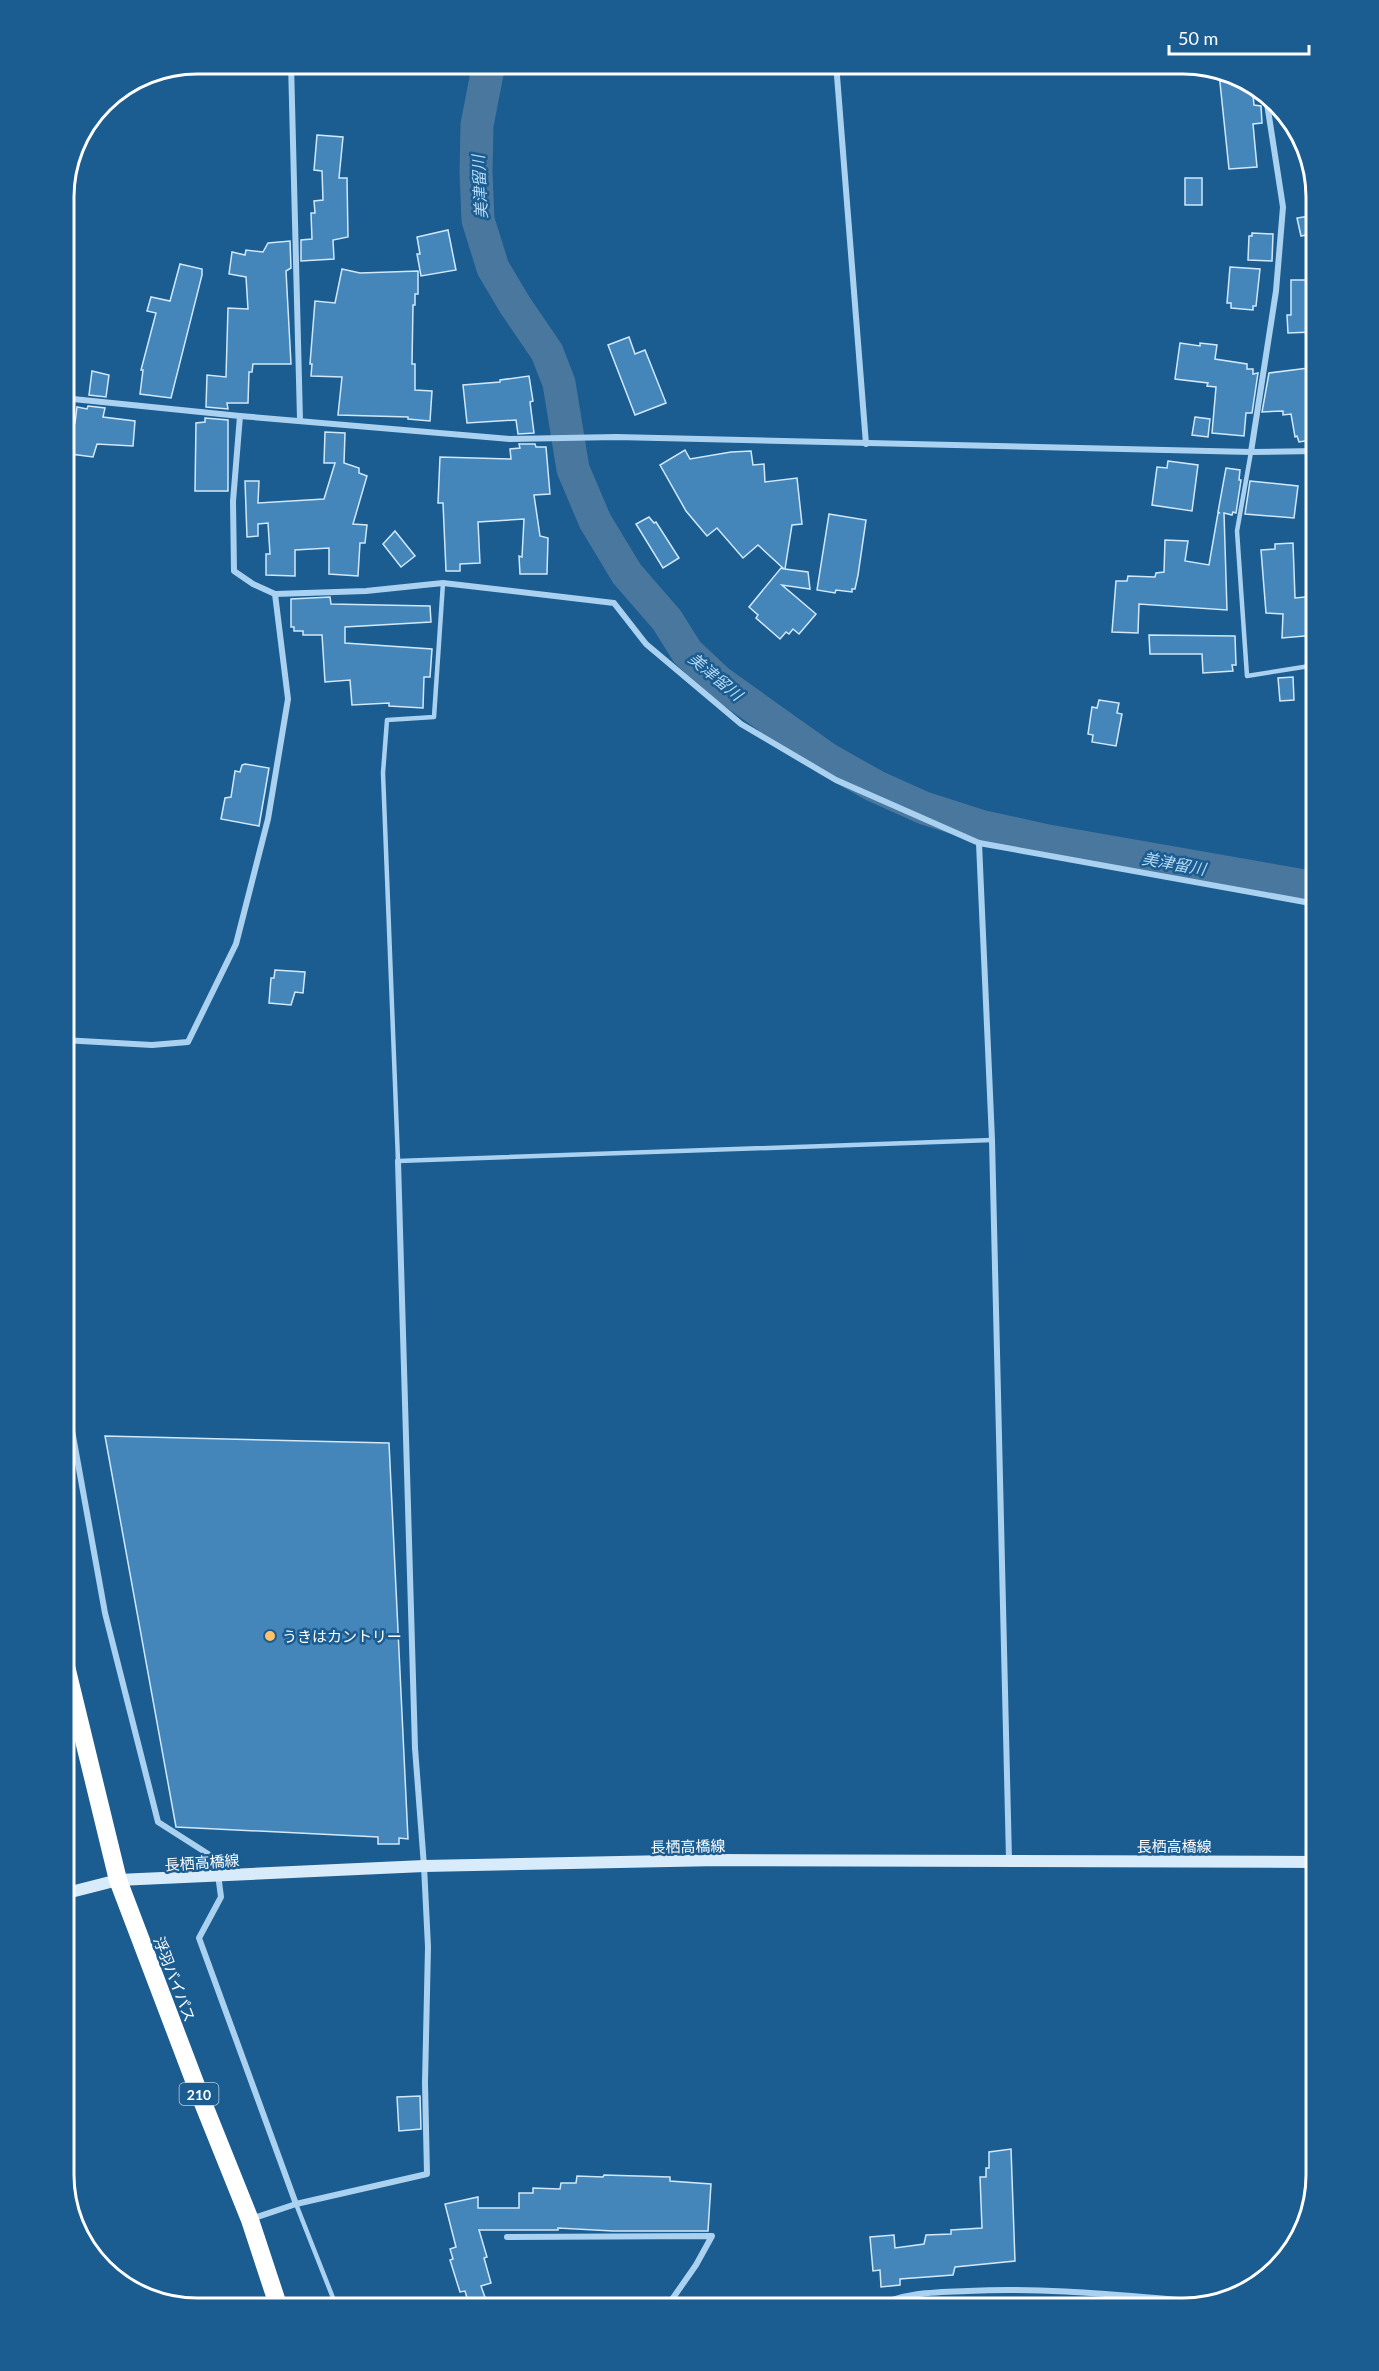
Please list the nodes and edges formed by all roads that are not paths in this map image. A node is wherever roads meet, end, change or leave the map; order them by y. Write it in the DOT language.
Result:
graph roads {
  1 [pos="291,73"];
  2 [pos="837,74"];
  3 [pos="1268,108"];
  4 [pos="74,399"];
  5 [pos="240,416"];
  6 [pos="300,420"];
  7 [pos="866,444"];
  8 [pos="1306,451"];
  9 [pos="1251,452"];
  10 [pos="443,583"];
  11 [pos="276,594"];
  12 [pos="1306,667"];
  13 [pos="979,843"];
  14 [pos="1306,902"];
  15 [pos="74,1041"];
  16 [pos="992,1140"];
  17 [pos="398,1161"];
  18 [pos="73,1438"];
  19 [pos="73,1696"];
  20 [pos="1009,1860"];
  21 [pos="1306,1862"];
  22 [pos="424,1866"];
  23 [pos="219,1875"];
  24 [pos="118,1880"];
  25 [pos="73,1891"];
  26 [pos="296,2204"];
  27 [pos="250,2220"];
  28 [pos="507,2237"];
  29 [pos="275,2297"];
  30 [pos="333,2297"];
  31 [pos="673,2297"];
  32 [pos="901,2298"];
  33 [pos="1149,2298"];
  1 -- 6 [label="street"];
  2 -- 7 [label="street"];
  3 -- 9 [label="street"];
  4 -- 5 [label="street"];
  5 -- 6 [label="street"];
  5 -- 11 [label="street"];
  6 -- 7 [label="street"];
  7 -- 9 [label="street"];
  8 -- 9 [label="street"];
  9 -- 12 [label="lane"];
  10 -- 11 [label="street"];
  10 -- 13 [label="street"];
  10 -- 17 [label="lane"];
  11 -- 15 [label="street"];
  13 -- 14 [label="street"];
  13 -- 16 [label="street"];
  16 -- 17 [label="lane"];
  16 -- 20 [label="street"];
  17 -- 22 [label="street"];
  18 -- 23 [label="street"];
  19 -- 24 [label="highway, 浮羽バイパス / 210"];
  20 -- 21 [label="main road, 長栖高橋線"];
  20 -- 22 [label="main road, 長栖高橋線"];
  22 -- 23 [label="main road, 長栖高橋線"];
  22 -- 26 [label="street"];
  23 -- 24 [label="main road, 長栖高橋線"];
  23 -- 26 [label="street"];
  24 -- 25 [label="main road, 長栖高橋線"];
  24 -- 27 [label="highway, 浮羽バイパス / 210"];
  26 -- 27 [label="street"];
  26 -- 30 [label="lane"];
  27 -- 29 [label="highway, 浮羽バイパス / 210"];
  28 -- 31 [label="street"];
  32 -- 33 [label="street"];
}
